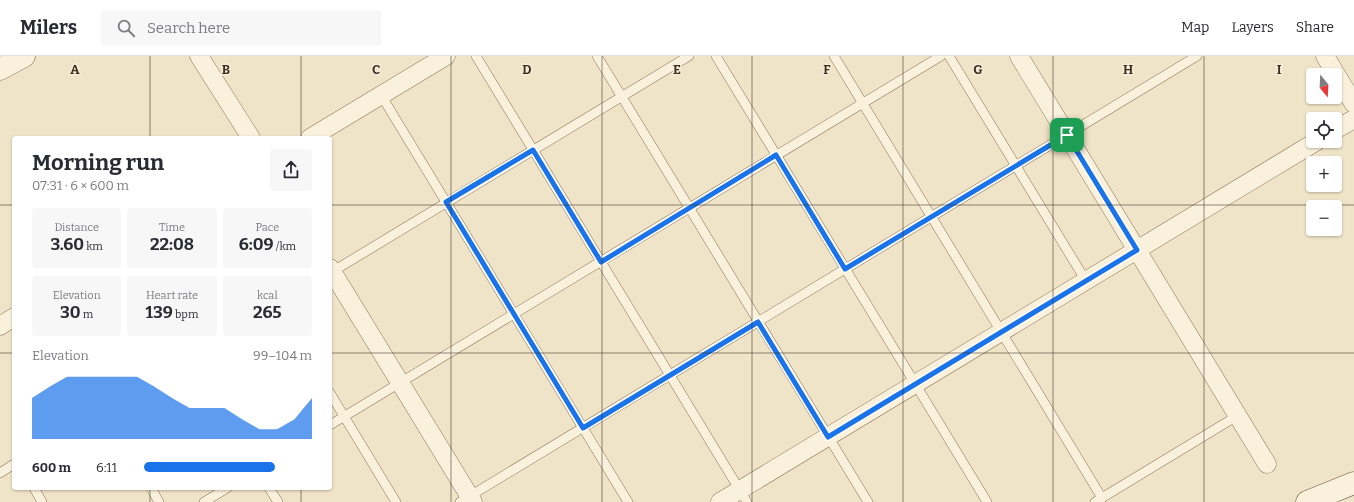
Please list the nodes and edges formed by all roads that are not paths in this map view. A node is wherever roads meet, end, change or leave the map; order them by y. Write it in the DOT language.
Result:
graph roads {
  1 [pos="24,56"];
  2 [pos="199,56"];
  3 [pos="446,56"];
  4 [pos="476,56"];
  5 [pos="597,56"];
  6 [pos="689,56"];
  7 [pos="716,56"];
  8 [pos="834,56"];
  9 [pos="941,56"];
  10 [pos="949,56"];
  11 [pos="1019,56"];
  12 [pos="1197,56"];
  13 [pos="1325,56"];
  14 [pos="0,69"];
  15 [pos="381,95"];
  16 [pos="622,97"];
  17 [pos="862,103"];
  18 [pos="1354,104"];
  19 [pos="1354,119"];
  20 [pos="1342,126"];
  21 [pos="1067,135"];
  22 [pos="250,136"];
  23 [pos="313,136"];
  24 [pos="1306,148"];
  25 [pos="533,150"];
  26 [pos="776,155"];
  27 [pos="1016,166"];
  28 [pos="446,202"];
  29 [pos="689,208"];
  30 [pos="932,217"];
  31 [pos="1137,250"];
  32 [pos="601,262"];
  33 [pos="845,269"];
  34 [pos="332,270"];
  35 [pos="332,273"];
  36 [pos="1086,281"];
  37 [pos="514,314"];
  38 [pos="12,318"];
  39 [pos="758,322"];
  40 [pos="0,326"];
  41 [pos="1001,332"];
  42 [pos="670,375"];
  43 [pos="400,383"];
  44 [pos="915,384"];
  45 [pos="332,396"];
  46 [pos="1237,416"];
  47 [pos="344,417"];
  48 [pos="332,424"];
  49 [pos="583,428"];
  50 [pos="828,437"];
  51 [pos="1267,464"];
  52 [pos="12,465"];
  53 [pos="0,473"];
  54 [pos="1354,483"];
  55 [pos="35,490"];
  56 [pos="152,490"];
  57 [pos="224,490"];
  58 [pos="270,490"];
  59 [pos="743,496"];
  60 [pos="467,500"];
  61 [pos="1099,500"];
  62 [pos="42,502"];
  63 [pos="159,502"];
  64 [pos="204,502"];
  65 [pos="278,502"];
  66 [pos="396,502"];
  67 [pos="628,502"];
  68 [pos="720,502"];
  69 [pos="868,502"];
  70 [pos="987,502"];
  71 [pos="1307,502"];
  1 -- 14 [label="street"];
  2 -- 22 [label="street"];
  3 -- 15 [label="street"];
  4 -- 25 [label="lane"];
  5 -- 16 [label="lane"];
  6 -- 16 [label="lane"];
  7 -- 26 [label="lane"];
  8 -- 17 [label="lane"];
  9 -- 17 [label="lane"];
  10 -- 27 [label="lane"];
  11 -- 21 [label="street"];
  12 -- 21 [label="lane"];
  13 -- 18 [label="street"];
  15 -- 23 [label="street"];
  15 -- 28 [label="lane"];
  16 -- 25 [label="lane"];
  16 -- 29 [label="lane"];
  17 -- 26 [label="lane"];
  17 -- 30 [label="lane"];
  19 -- 20 [label="street"];
  21 -- 27 [label="lane"];
  21 -- 31 [label="street"];
  24 -- 31 [label="street"];
  25 -- 28 [label="lane"];
  25 -- 32 [label="lane"];
  26 -- 29 [label="lane"];
  26 -- 33 [label="lane"];
  27 -- 30 [label="lane"];
  27 -- 36 [label="lane"];
  28 -- 34 [label="lane"];
  28 -- 37 [label="lane"];
  29 -- 32 [label="lane"];
  29 -- 39 [label="lane"];
  30 -- 33 [label="lane"];
  30 -- 41 [label="lane"];
  31 -- 36 [label="street"];
  31 -- 46 [label="street"];
  32 -- 37 [label="lane"];
  32 -- 42 [label="lane"];
  33 -- 39 [label="lane"];
  33 -- 44 [label="lane"];
  35 -- 43 [label="street"];
  36 -- 41 [label="street"];
  37 -- 43 [label="lane"];
  37 -- 49 [label="lane"];
  38 -- 40 [label="street"];
  39 -- 42 [label="lane"];
  39 -- 50 [label="lane"];
  41 -- 44 [label="street"];
  41 -- 61 [label="lane"];
  42 -- 49 [label="lane"];
  42 -- 59 [label="lane"];
  43 -- 47 [label="lane"];
  43 -- 60 [label="street"];
  44 -- 50 [label="street"];
  44 -- 70 [label="lane"];
  45 -- 47 [label="lane"];
  46 -- 51 [label="street"];
  46 -- 61 [label="lane"];
  47 -- 48 [label="lane"];
  47 -- 66 [label="lane"];
  49 -- 60 [label="lane"];
  49 -- 67 [label="lane"];
  50 -- 59 [label="street"];
  50 -- 69 [label="lane"];
  52 -- 53 [label="lane"];
  54 -- 71 [label="street"];
  55 -- 62 [label="lane"];
  56 -- 63 [label="lane"];
  57 -- 64 [label="lane"];
  58 -- 65 [label="lane"];
  59 -- 68 [label="street"];
}
